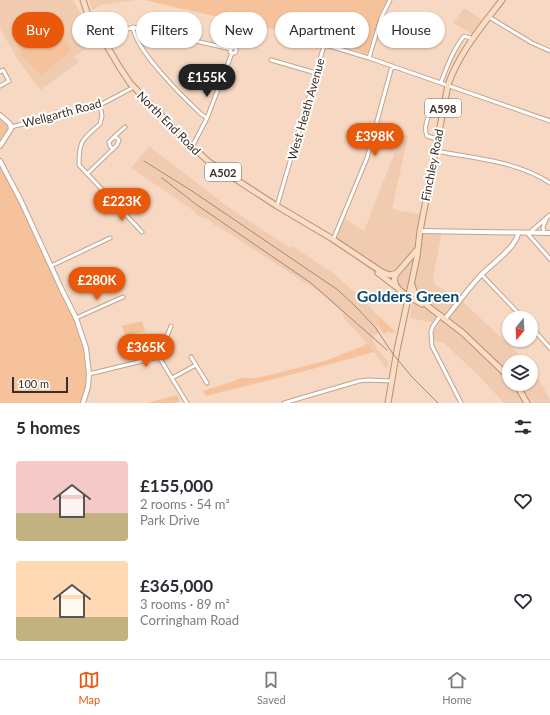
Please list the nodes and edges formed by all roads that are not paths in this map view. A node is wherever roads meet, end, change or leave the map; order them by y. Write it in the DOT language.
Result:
graph roads {
  1 [pos="83,0"];
  2 [pos="390,0"];
  3 [pos="502,0"];
  4 [pos="87,12"];
  5 [pos="489,17"];
  6 [pos="133,27"];
  7 [pos="128,29"];
  8 [pos="473,39"];
  9 [pos="458,45"];
  10 [pos="108,48"];
  11 [pos="236,49"];
  12 [pos="465,50"];
  13 [pos="231,51"];
  14 [pos="550,51"];
  15 [pos="369,58"];
  16 [pos="271,60"];
  17 [pos="392,66"];
  18 [pos="0,72"];
  19 [pos="316,73"];
  20 [pos="441,82"];
  21 [pos="448,85"];
  22 [pos="0,86"];
  23 [pos="134,87"];
  24 [pos="100,105"];
  25 [pos="0,115"];
  26 [pos="442,115"];
  27 [pos="207,118"];
  28 [pos="550,121"];
  29 [pos="11,127"];
  30 [pos="125,127"];
  31 [pos="115,136"];
  32 [pos="437,139"];
  33 [pos="0,146"];
  34 [pos="192,147"];
  35 [pos="113,149"];
  36 [pos="435,150"];
  37 [pos="0,161"];
  38 [pos="87,174"];
  39 [pos="550,183"];
  40 [pos="277,206"];
  41 [pos="550,215"];
  42 [pos="547,218"];
  43 [pos="142,232"];
  44 [pos="420,232"];
  45 [pos="544,233"];
  46 [pos="550,233"];
  47 [pos="518,234"];
  48 [pos="528,234"];
  49 [pos="110,238"];
  50 [pos="333,240"];
  51 [pos="416,251"];
  52 [pos="356,256"];
  53 [pos="550,259"];
  54 [pos="51,266"];
  55 [pos="402,268"];
  56 [pos="397,274"];
  57 [pos="413,275"];
  58 [pos="482,275"];
  59 [pos="411,282"];
  60 [pos="398,289"];
  61 [pos="409,296"];
  62 [pos="124,297"];
  63 [pos="429,307"];
  64 [pos="516,311"];
  65 [pos="441,315"];
  66 [pos="76,318"];
  67 [pos="445,319"];
  68 [pos="171,326"];
  69 [pos="538,335"];
  70 [pos="550,348"];
  71 [pos="191,356"];
  72 [pos="159,357"];
  73 [pos="196,365"];
  74 [pos="502,369"];
  75 [pos="89,374"];
  76 [pos="172,378"];
  77 [pos="391,382"];
  78 [pos="207,383"];
  79 [pos="520,391"];
  80 [pos="83,403"];
  81 [pos="187,403"];
  82 [pos="284,403"];
  83 [pos="388,403"];
  84 [pos="461,403"];
  85 [pos="527,403"];
  1 -- 4 [label="main road, North End Road / A502"];
  2 -- 15 [label="street"];
  3 -- 5 [label="main road, Finchley Road / A598"];
  5 -- 8 [label="main road, Finchley Road / A598"];
  5 -- 14 [label="street"];
  6 -- 7 [label="street"];
  6 -- 13 [label="street"];
  6 -- 27 [label="street"];
  8 -- 9 [label="street"];
  8 -- 12 [label="main road, Finchley Road / A598"];
  9 -- 12 [label="street"];
  9 -- 20 [label="street"];
  10 -- 23 [label="main road, North End Road / A502"];
  11 -- 13 [label="street"];
  12 -- 21 [label="main road, Finchley Road / A598"];
  13 -- 27 [label="street"];
  15 -- 17 [label="street, West Heath Avenue"];
  15 -- 19 [label="street, West Heath Avenue"];
  16 -- 19 [label="street"];
  17 -- 20 [label="street, West Heath Avenue"];
  17 -- 50 [label="street"];
  18 -- 22 [label="street"];
  19 -- 40 [label="street, West Heath Avenue"];
  20 -- 21 [label="street, West Heath Avenue"];
  21 -- 26 [label="main road, Finchley Road / A598"];
  21 -- 28 [label="street, West Heath Avenue"];
  23 -- 24 [label="street, Wellgarth Road"];
  23 -- 34 [label="main road, North End Road / A502"];
  24 -- 29 [label="street, Wellgarth Road"];
  24 -- 38 [label="street"];
  25 -- 29 [label="street"];
  26 -- 32 [label="main road, Finchley Road / A598"];
  26 -- 32 [label="street"];
  27 -- 34 [label="street"];
  29 -- 33 [label="street"];
  30 -- 31 [label="street"];
  31 -- 35 [label="street"];
  31 -- 35 [label="street"];
  32 -- 36 [label="main road, Finchley Road / A598"];
  34 -- 40 [label="main road, North End Road / A502"];
  35 -- 38 [label="street"];
  36 -- 39 [label="street"];
  36 -- 44 [label="main road, Finchley Road / A598"];
  37 -- 54 [label="street"];
  38 -- 43 [label="street"];
  40 -- 50 [label="main road, North End Road / A502"];
  41 -- 42 [label="street"];
  42 -- 45 [label="street"];
  42 -- 48 [label="street"];
  44 -- 47 [label="street"];
  44 -- 51 [label="main road, Finchley Road / A598"];
  45 -- 46 [label="street"];
  45 -- 48 [label="street"];
  47 -- 48 [label="street"];
  47 -- 58 [label="street"];
  48 -- 53 [label="street"];
  49 -- 54 [label="street"];
  50 -- 52 [label="main road, North End Road / A502"];
  51 -- 55 [label="main road, Finchley Road / A598"];
  51 -- 57 [label="main road, Finchley Road / A598"];
  52 -- 56 [label="main road, North End Road / A502"];
  52 -- 60 [label="main road, North End Road / A502"];
  54 -- 66 [label="street"];
  55 -- 56 [label="main road, Finchley Road / A598"];
  55 -- 57 [label="main road"];
  56 -- 60 [label="main road"];
  57 -- 59 [label="main road, Finchley Road / A598"];
  58 -- 64 [label="street"];
  58 -- 67 [label="street"];
  59 -- 60 [label="main road"];
  59 -- 61 [label="main road, Finchley Road / A598"];
  59 -- 63 [label="main road, A502"];
  60 -- 61 [label="main road, A502"];
  61 -- 63 [label="main road, A502"];
  61 -- 77 [label="main road, Finchley Road / A598"];
  62 -- 66 [label="street"];
  63 -- 65 [label="main road, A502"];
  65 -- 67 [label="main road, A502"];
  65 -- 84 [label="street"];
  66 -- 75 [label="street"];
  67 -- 74 [label="main road, A502"];
  68 -- 72 [label="street"];
  69 -- 70 [label="street"];
  71 -- 73 [label="street"];
  72 -- 75 [label="street"];
  72 -- 76 [label="street"];
  73 -- 76 [label="street"];
  73 -- 78 [label="street"];
  75 -- 80 [label="street"];
  76 -- 81 [label="street"];
  77 -- 82 [label="street"];
  77 -- 83 [label="main road, Finchley Road / A598"];
  79 -- 85 [label="main road"];
}
